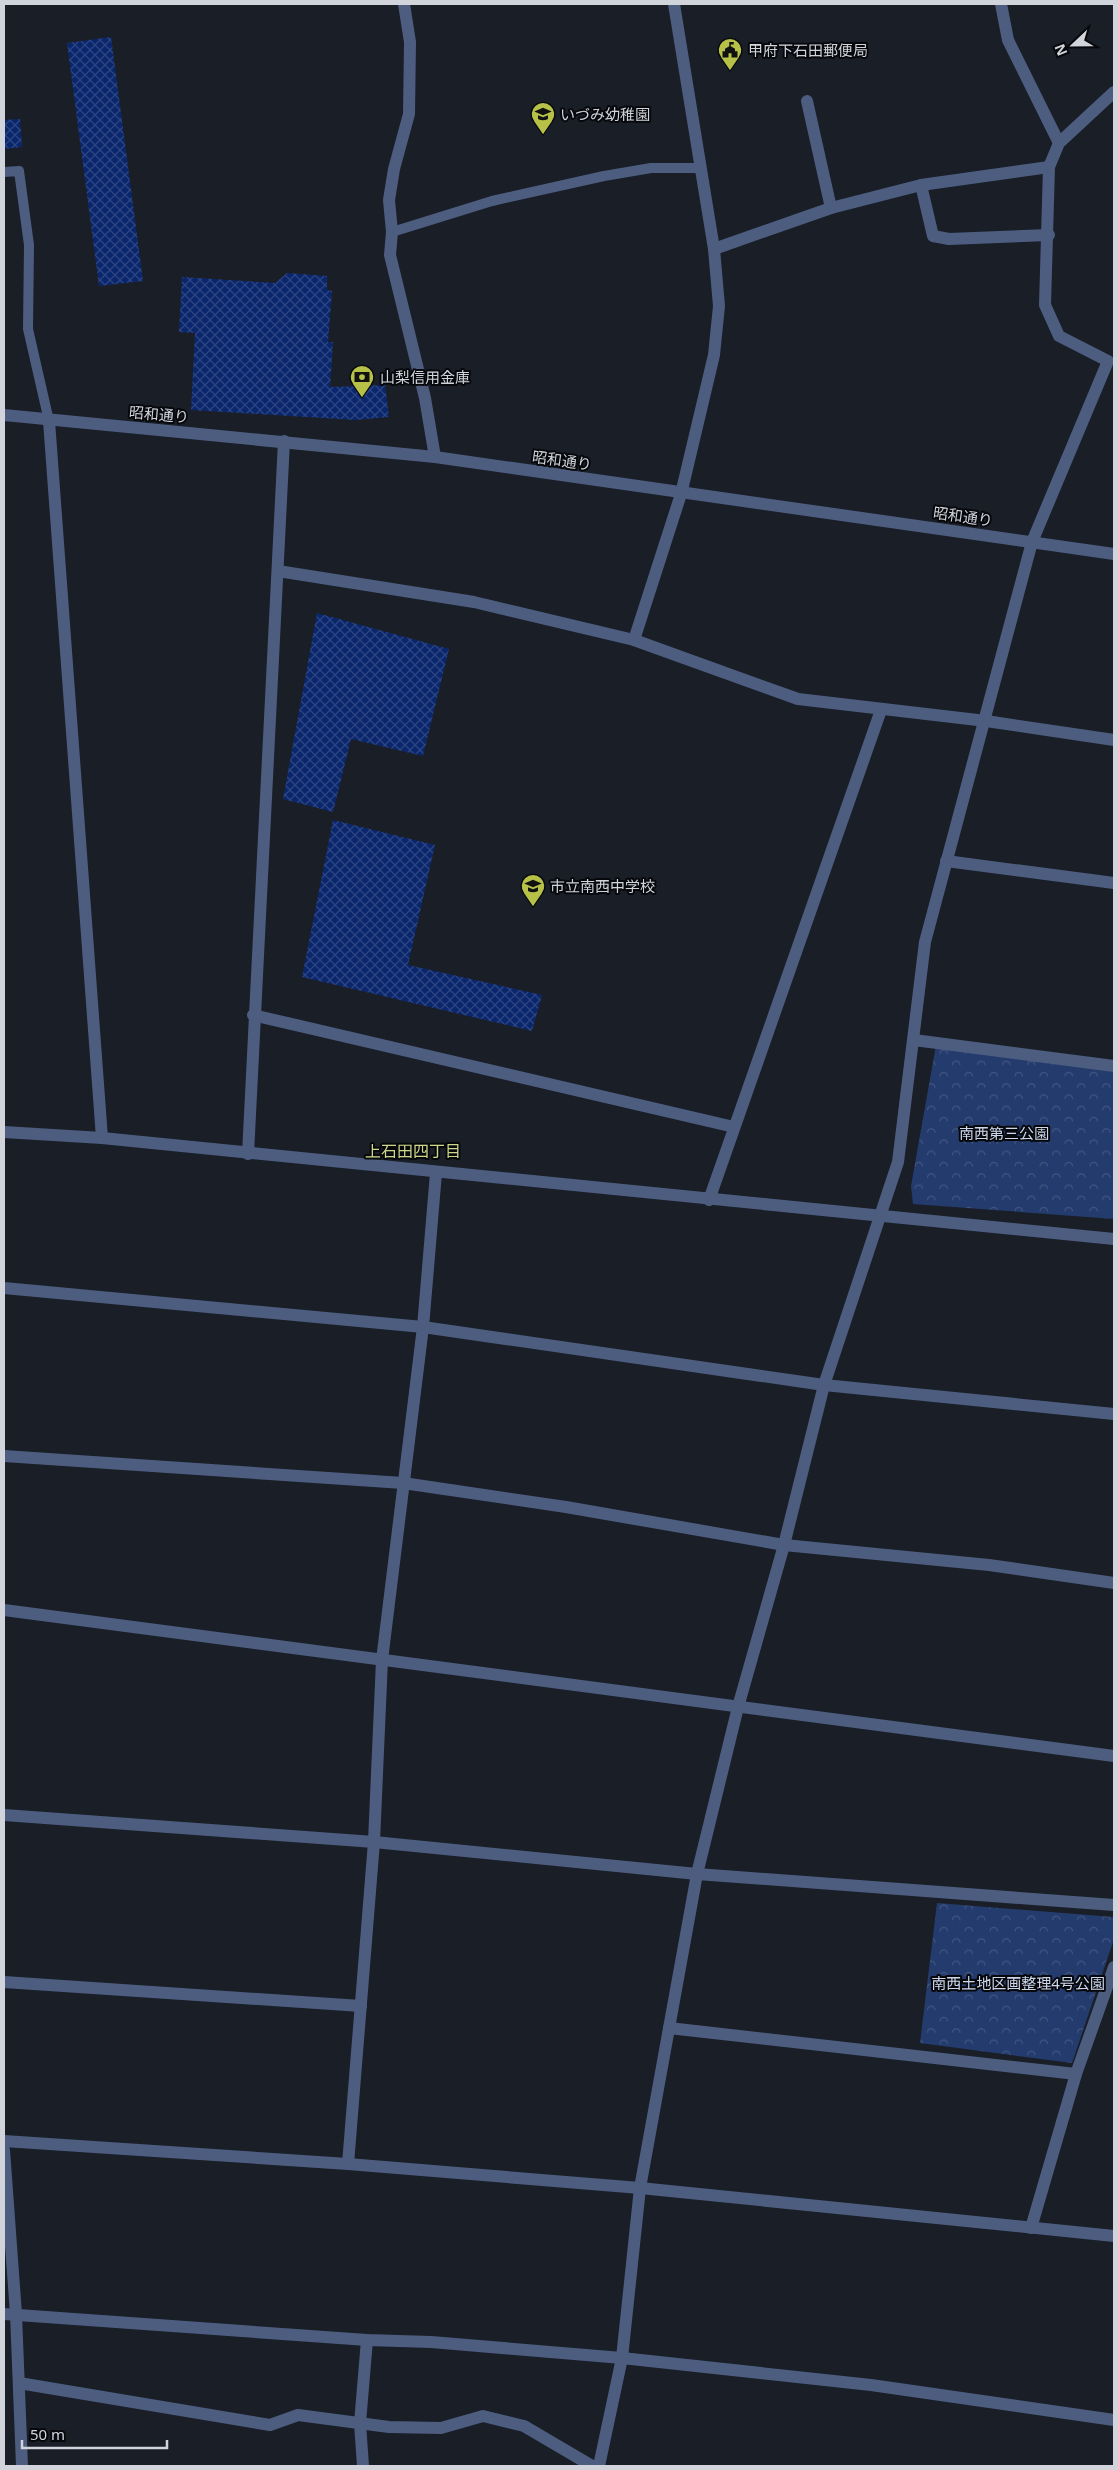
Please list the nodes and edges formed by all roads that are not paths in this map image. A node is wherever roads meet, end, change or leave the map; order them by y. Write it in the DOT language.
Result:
graph roads {
  1 [pos="404,4"];
  2 [pos="674,4"];
  3 [pos="1001,4"];
  4 [pos="1114,92"];
  5 [pos="807,101"];
  6 [pos="1059,143"];
  7 [pos="1049,166"];
  8 [pos="700,168"];
  9 [pos="4,172"];
  10 [pos="921,185"];
  11 [pos="831,208"];
  12 [pos="392,232"];
  13 [pos="1049,235"];
  14 [pos="714,249"];
  15 [pos="1111,361"];
  16 [pos="4,416"];
  17 [pos="49,421"];
  18 [pos="284,441"];
  19 [pos="435,457"];
  20 [pos="681,494"];
  21 [pos="1032,542"];
  22 [pos="1114,554"];
  23 [pos="278,571"];
  24 [pos="634,640"];
  25 [pos="881,710"];
  26 [pos="986,721"];
  27 [pos="1114,740"];
  28 [pos="946,860"];
  29 [pos="1114,883"];
  30 [pos="253,1015"];
  31 [pos="914,1040"];
  32 [pos="1114,1066"];
  33 [pos="734,1127"];
  34 [pos="4,1132"];
  35 [pos="102,1138"];
  36 [pos="248,1154"];
  37 [pos="436,1173"];
  38 [pos="709,1200"];
  39 [pos="881,1217"];
  40 [pos="1114,1239"];
  41 [pos="4,1288"];
  42 [pos="423,1327"];
  43 [pos="824,1386"];
  44 [pos="1114,1414"];
  45 [pos="4,1456"];
  46 [pos="403,1483"];
  47 [pos="784,1545"];
  48 [pos="1114,1583"];
  49 [pos="4,1610"];
  50 [pos="382,1660"];
  51 [pos="738,1707"];
  52 [pos="1114,1756"];
  53 [pos="4,1815"];
  54 [pos="374,1842"];
  55 [pos="697,1874"];
  56 [pos="1114,1906"];
  57 [pos="1114,1968"];
  58 [pos="4,1982"];
  59 [pos="361,2006"];
  60 [pos="669,2028"];
  61 [pos="1076,2074"];
  62 [pos="4,2141"];
  63 [pos="4,2150"];
  64 [pos="348,2164"];
  65 [pos="640,2188"];
  66 [pos="1031,2228"];
  67 [pos="1114,2236"];
  68 [pos="10,2314"];
  69 [pos="367,2340"];
  70 [pos="622,2358"];
  71 [pos="19,2383"];
  72 [pos="1114,2420"];
  73 [pos="360,2423"];
  74 [pos="22,2466"];
  75 [pos="363,2466"];
  76 [pos="592,2466"];
  77 [pos="599,2466"];
  1 -- 12 [label="street"];
  2 -- 8 [label="street"];
  3 -- 6 [label="street"];
  4 -- 6 [label="street"];
  5 -- 11 [label="street"];
  6 -- 7 [label="street"];
  7 -- 10 [label="street"];
  7 -- 13 [label="street"];
  8 -- 12 [label="lane"];
  8 -- 14 [label="street"];
  9 -- 17 [label="lane"];
  10 -- 11 [label="street"];
  10 -- 13 [label="street"];
  11 -- 14 [label="street"];
  12 -- 19 [label="street"];
  13 -- 15 [label="street"];
  14 -- 20 [label="street"];
  15 -- 21 [label="street"];
  16 -- 17 [label="street, 昭和通り"];
  17 -- 18 [label="street, 昭和通り"];
  17 -- 35 [label="street"];
  18 -- 19 [label="street, 昭和通り"];
  18 -- 23 [label="street"];
  19 -- 20 [label="street, 昭和通り"];
  20 -- 21 [label="street, 昭和通り"];
  20 -- 24 [label="street"];
  21 -- 22 [label="street, 昭和通り"];
  21 -- 26 [label="street"];
  23 -- 24 [label="street"];
  23 -- 30 [label="street"];
  24 -- 25 [label="street"];
  25 -- 26 [label="street"];
  25 -- 33 [label="street"];
  26 -- 27 [label="street"];
  26 -- 28 [label="street"];
  28 -- 29 [label="street"];
  28 -- 31 [label="street"];
  30 -- 33 [label="street"];
  30 -- 36 [label="street"];
  31 -- 32 [label="street"];
  31 -- 39 [label="street"];
  33 -- 38 [label="street"];
  34 -- 35 [label="street"];
  35 -- 36 [label="street"];
  36 -- 37 [label="street"];
  37 -- 38 [label="street"];
  37 -- 42 [label="street"];
  38 -- 39 [label="street"];
  39 -- 40 [label="street"];
  39 -- 43 [label="street"];
  41 -- 42 [label="street"];
  42 -- 43 [label="street"];
  42 -- 46 [label="street"];
  43 -- 44 [label="street"];
  43 -- 47 [label="street"];
  45 -- 46 [label="street"];
  46 -- 47 [label="street"];
  46 -- 50 [label="street"];
  47 -- 48 [label="street"];
  47 -- 51 [label="street"];
  49 -- 50 [label="street"];
  50 -- 51 [label="street"];
  50 -- 54 [label="street"];
  51 -- 52 [label="street"];
  51 -- 55 [label="street"];
  53 -- 54 [label="street"];
  54 -- 55 [label="street"];
  54 -- 59 [label="street"];
  55 -- 56 [label="street"];
  55 -- 60 [label="street"];
  57 -- 61 [label="street"];
  58 -- 59 [label="street"];
  59 -- 64 [label="street"];
  60 -- 61 [label="street"];
  60 -- 65 [label="street"];
  61 -- 66 [label="street"];
  62 -- 64 [label="street"];
  63 -- 68 [label="street"];
  64 -- 65 [label="street"];
  65 -- 66 [label="street"];
  65 -- 70 [label="street"];
  66 -- 67 [label="street"];
  68 -- 69 [label="street"];
  68 -- 71 [label="street"];
  69 -- 70 [label="street"];
  69 -- 73 [label="street"];
  70 -- 72 [label="street"];
  70 -- 77 [label="street"];
  71 -- 73 [label="street"];
  71 -- 74 [label="street"];
  73 -- 75 [label="street"];
  73 -- 76 [label="street"];
}
